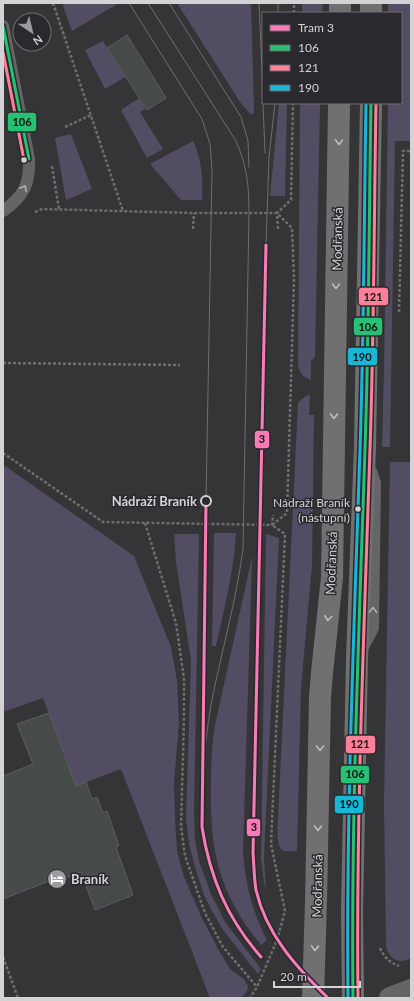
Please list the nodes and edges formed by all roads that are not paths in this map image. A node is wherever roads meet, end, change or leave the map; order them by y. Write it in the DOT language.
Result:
graph roads {
  1 [pos="3,26"];
  2 [pos="339,104"];
  3 [pos="371,104"];
  4 [pos="3,210"];
  5 [pos="411,990"];
  6 [pos="313,998"];
  7 [pos="353,998"];
  8 [pos="390,998"];
  4 -- 1 [label="lane, one-way"];
  2 -- 6 [label="main road, Modřanská, one-way"];
  7 -- 3 [label="main road, one-way"];
  5 -- 8 [label="street"];
}
